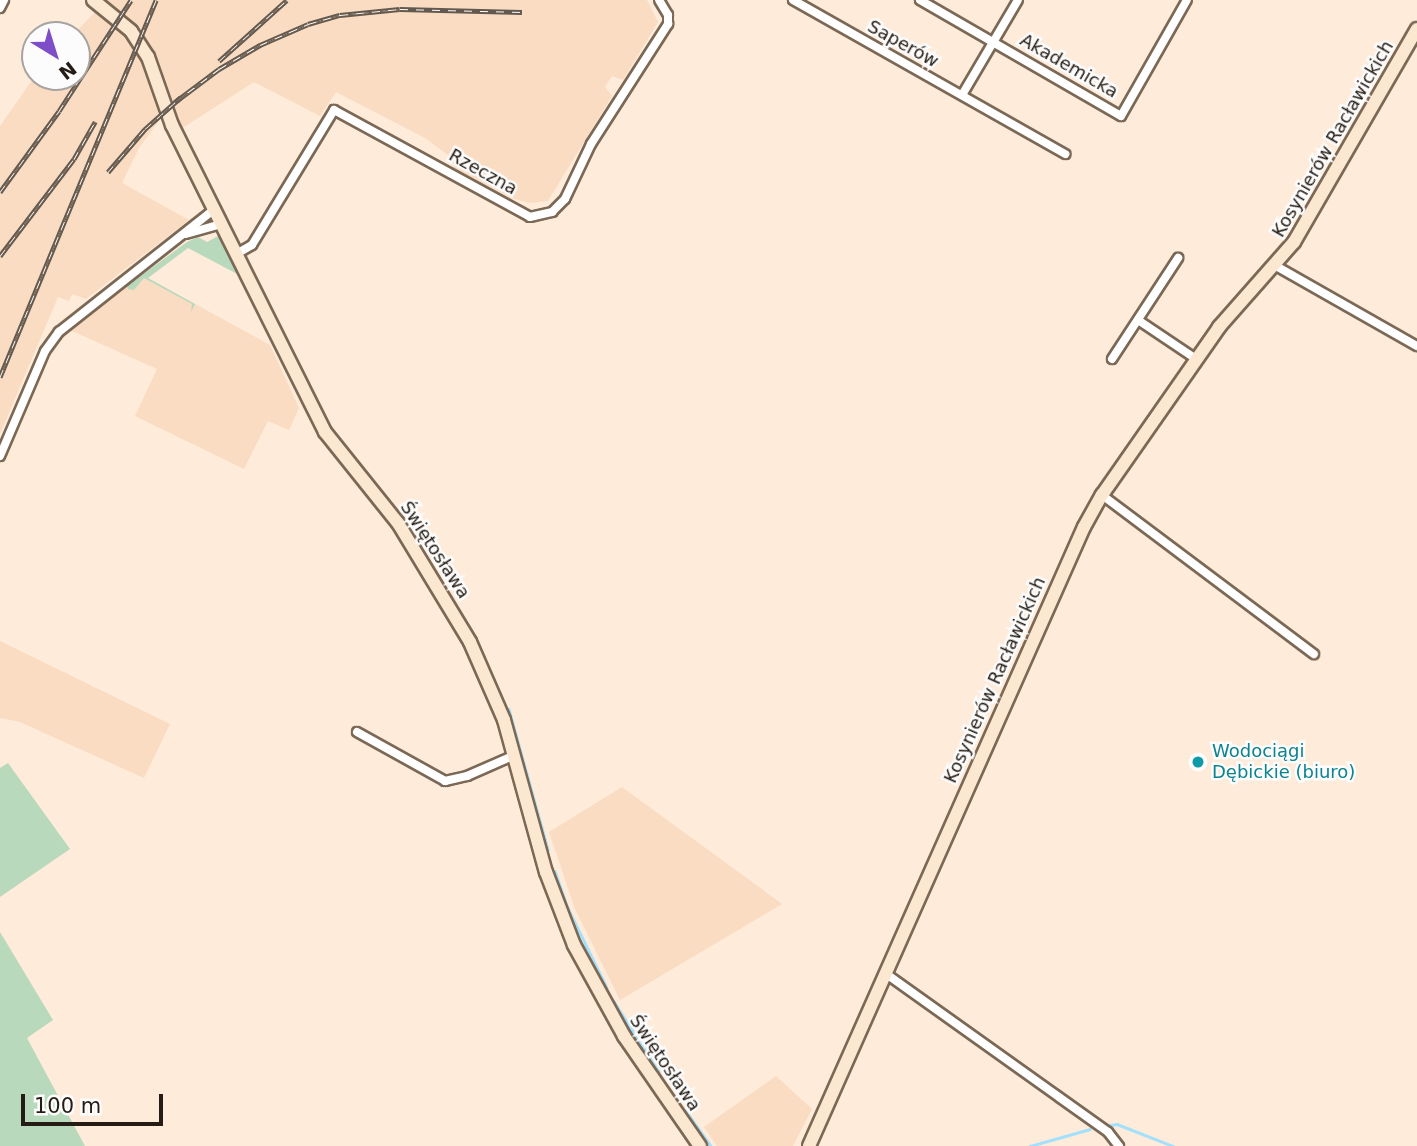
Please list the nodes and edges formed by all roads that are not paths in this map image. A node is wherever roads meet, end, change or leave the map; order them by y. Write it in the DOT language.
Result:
graph roads {
  1 [pos="4,0"];
  2 [pos="93,0"];
  3 [pos="659,0"];
  4 [pos="793,0"];
  5 [pos="920,0"];
  6 [pos="1018,0"];
  7 [pos="1187,0"];
  8 [pos="0,8"];
  9 [pos="1417,29"];
  10 [pos="993,41"];
  11 [pos="962,95"];
  12 [pos="1065,154"];
  13 [pos="215,209"];
  14 [pos="222,223"];
  15 [pos="183,235"];
  16 [pos="238,253"];
  17 [pos="1178,258"];
  18 [pos="1276,266"];
  19 [pos="1138,320"];
  20 [pos="1417,346"];
  21 [pos="1112,359"];
  22 [pos="1196,359"];
  23 [pos="0,456"];
  24 [pos="1102,495"];
  25 [pos="1314,654"];
  26 [pos="357,732"];
  27 [pos="515,755"];
  28 [pos="885,973"];
  29 [pos="700,1146"];
  30 [pos="809,1146"];
  31 [pos="1119,1146"];
  1 -- 8 [label="street"];
  2 -- 13 [label="street, Świętosława"];
  3 -- 16 [label="street, Rzeczna"];
  4 -- 11 [label="street, Saperów"];
  5 -- 10 [label="street, Akademicka"];
  6 -- 10 [label="street"];
  7 -- 10 [label="street, Akademicka"];
  9 -- 18 [label="street, Kosynierów Racławickich"];
  10 -- 11 [label="street"];
  11 -- 12 [label="street, Saperów"];
  13 -- 14 [label="street, Świętosława"];
  13 -- 15 [label="street"];
  14 -- 15 [label="street"];
  14 -- 16 [label="street, Świętosława"];
  15 -- 23 [label="street"];
  16 -- 27 [label="street, Świętosława"];
  17 -- 19 [label="street"];
  18 -- 20 [label="street"];
  18 -- 22 [label="street, Kosynierów Racławickich"];
  19 -- 21 [label="street"];
  19 -- 22 [label="street"];
  22 -- 24 [label="street, Kosynierów Racławickich"];
  24 -- 25 [label="street"];
  24 -- 28 [label="street, Kosynierów Racławickich"];
  26 -- 27 [label="street"];
  27 -- 29 [label="street, Świętosława"];
  28 -- 30 [label="street, Kosynierów Racławickich"];
  28 -- 31 [label="street"];
}
